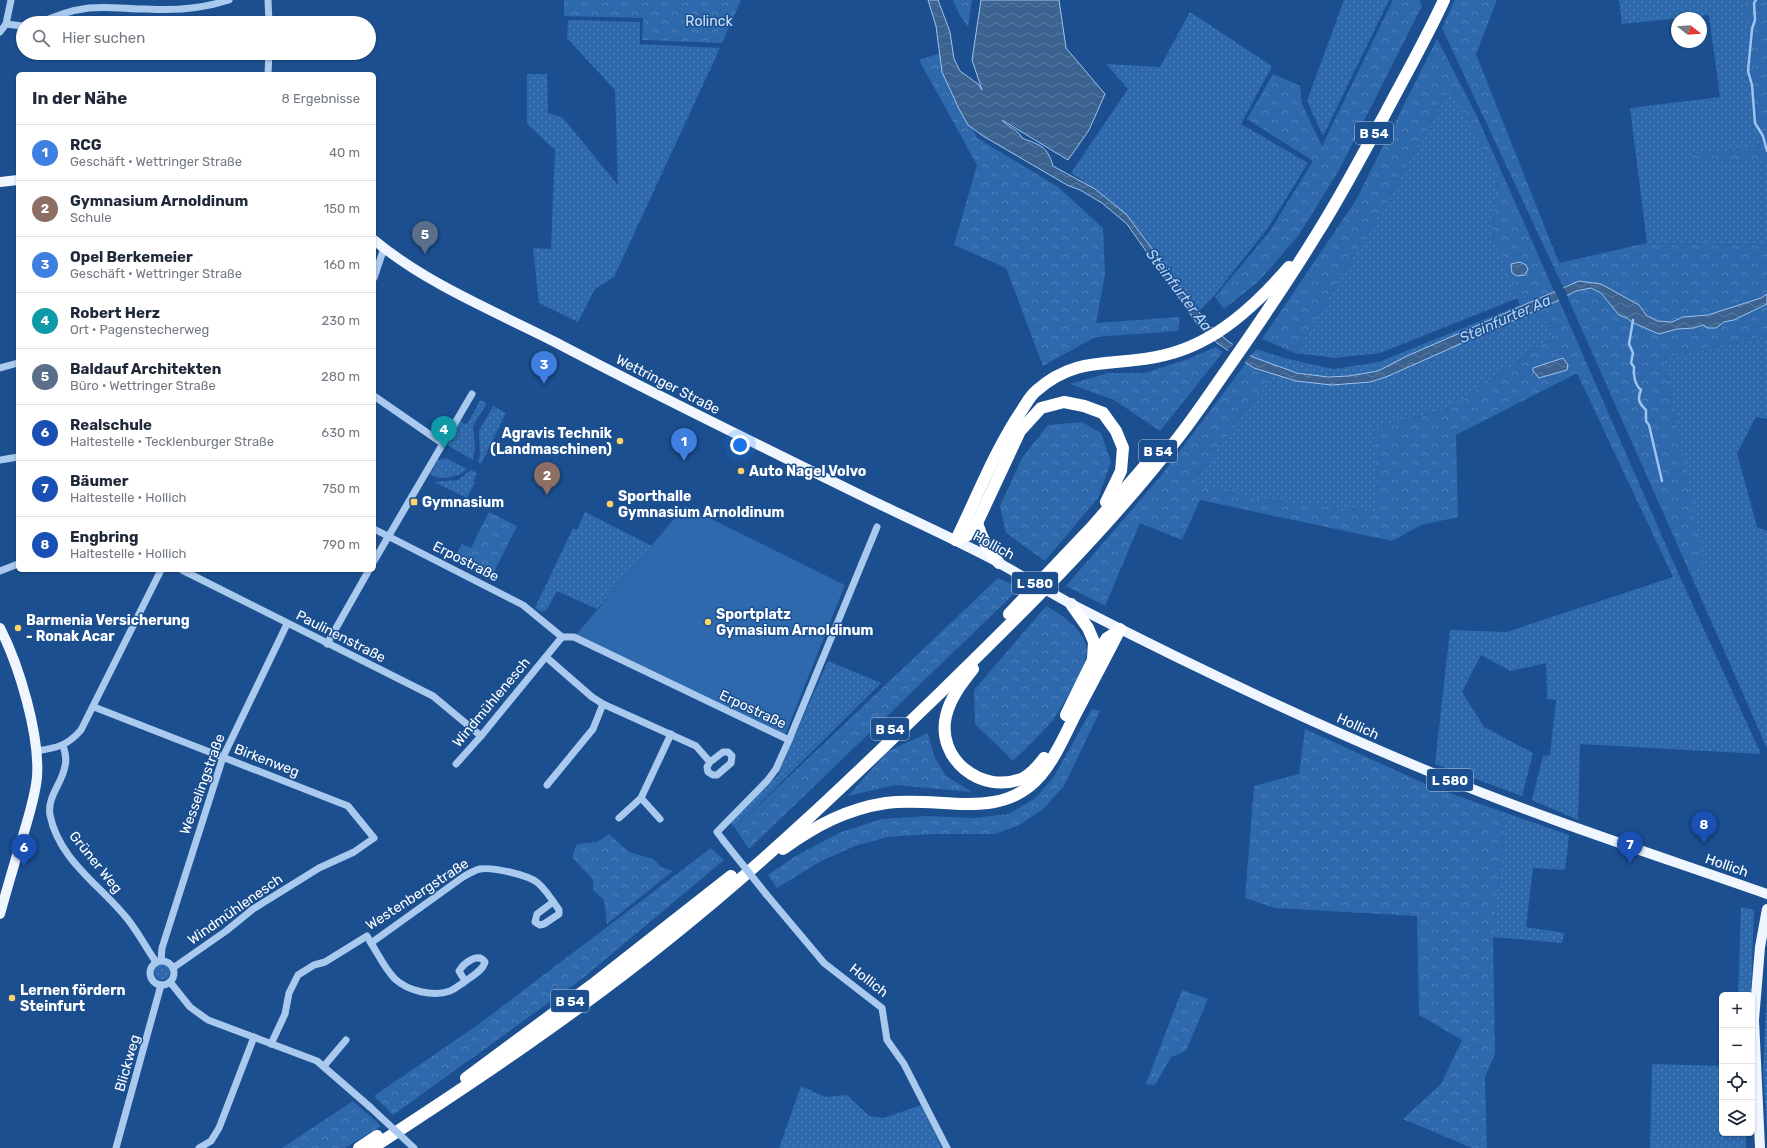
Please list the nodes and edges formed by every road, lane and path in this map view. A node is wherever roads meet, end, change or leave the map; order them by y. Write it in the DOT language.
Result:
graph roads {
  1 [pos="10,0"];
  2 [pos="228,0"];
  3 [pos="268,0"];
  4 [pos="1442,4"];
  5 [pos="56,16"];
  6 [pos="269,16"];
  7 [pos="6,24"];
  8 [pos="16,25"];
  9 [pos="0,32"];
  10 [pos="268,60"];
  11 [pos="268,72"];
  12 [pos="16,180"];
  13 [pos="0,182"];
  14 [pos="1321,229"];
  15 [pos="376,242"];
  16 [pos="384,248"];
  17 [pos="376,272"];
  18 [pos="16,364"];
  19 [pos="0,368"];
  20 [pos="1223,375"];
  21 [pos="472,394"];
  22 [pos="376,397"];
  23 [pos="442,443"];
  24 [pos="16,457"];
  25 [pos="0,460"];
  26 [pos="977,523"];
  27 [pos="877,527"];
  28 [pos="1092,527"];
  29 [pos="376,530"];
  30 [pos="388,536"];
  31 [pos="956,540"];
  32 [pos="376,557"];
  33 [pos="1000,563"];
  34 [pos="16,565"];
  35 [pos="0,571"];
  36 [pos="160,572"];
  37 [pos="186,572"];
  38 [pos="368,572"];
  39 [pos="1071,604"];
  40 [pos="287,624"];
  41 [pos="0,628"];
  42 [pos="1120,629"];
  43 [pos="1001,633"];
  44 [pos="562,637"];
  45 [pos="327,644"];
  46 [pos="546,657"];
  47 [pos="1093,660"];
  48 [pos="603,704"];
  49 [pos="94,707"];
  50 [pos="671,734"];
  51 [pos="480,736"];
  52 [pos="789,740"];
  53 [pos="63,745"];
  54 [pos="36,751"];
  55 [pos="223,757"];
  56 [pos="710,762"];
  57 [pos="456,764"];
  58 [pos="547,786"];
  59 [pos="641,798"];
  60 [pos="619,818"];
  61 [pos="660,819"];
  62 [pos="374,838"];
  63 [pos="756,865"];
  64 [pos="1767,894"];
  65 [pos="553,902"];
  66 [pos="1767,909"];
  67 [pos="0,914"];
  68 [pos="371,943"];
  69 [pos="159,961"];
  70 [pos="173,968"];
  71 [pos="465,981"];
  72 [pos="170,982"];
  73 [pos="161,985"];
  74 [pos="254,1037"];
  75 [pos="346,1040"];
  76 [pos="271,1044"];
  77 [pos="324,1066"];
  78 [pos="116,1148"];
  79 [pos="199,1148"];
  80 [pos="359,1148"];
  81 [pos="372,1148"];
  82 [pos="414,1148"];
  83 [pos="947,1148"];
  84 [pos="1760,1148"];
  1 -- 7 [label="street"];
  2 -- 5 [label="street"];
  3 -- 6 [label="street"];
  4 -- 14 [label="highway, B 54"];
  7 -- 8 [label="street"];
  7 -- 9 [label="street"];
  10 -- 11 [label="street"];
  12 -- 13 [label="main road"];
  14 -- 20 [label="highway, B 54"];
  14 -- 31 [label="highway"];
  15 -- 16 [label="main road, Wettringer Straße / L 580"];
  16 -- 17 [label="street"];
  16 -- 31 [label="main road, Wettringer Straße / L 580"];
  18 -- 19 [label="street"];
  20 -- 28 [label="highway, B 54"];
  20 -- 43 [label="highway, B 54"];
  21 -- 23 [label="street"];
  22 -- 23 [label="street"];
  23 -- 30 [label="street"];
  24 -- 25 [label="street"];
  26 -- 28 [label="highway"];
  26 -- 31 [label="highway"];
  26 -- 33 [label="highway"];
  27 -- 52 [label="street, Erpostraße"];
  28 -- 80 [label="highway, B 54"];
  29 -- 30 [label="street, Erpostraße"];
  30 -- 32 [label="street"];
  30 -- 44 [label="street, Erpostraße"];
  31 -- 33 [label="main road, Hollich / L 580"];
  33 -- 39 [label="main road, Hollich / L 580, bridge"];
  34 -- 35 [label="street"];
  36 -- 49 [label="street"];
  37 -- 40 [label="street, Paulinenstraße"];
  38 -- 45 [label="street"];
  39 -- 42 [label="main road, Hollich / L 580"];
  39 -- 47 [label="highway"];
  40 -- 45 [label="street, Paulinenstraße"];
  40 -- 55 [label="street, Wesselingstraße"];
  41 -- 54 [label="main road"];
  42 -- 47 [label="highway"];
  42 -- 63 [label="highway"];
  42 -- 64 [label="main road, Hollich / L 580"];
  43 -- 47 [label="highway"];
  43 -- 63 [label="highway, B 54"];
  44 -- 46 [label="street"];
  44 -- 52 [label="street, Erpostraße"];
  45 -- 51 [label="street, Paulinenstraße"];
  46 -- 48 [label="street"];
  46 -- 51 [label="street, Windmühlenesch"];
  48 -- 50 [label="street"];
  48 -- 58 [label="street"];
  49 -- 53 [label="street"];
  49 -- 55 [label="street, Birkenweg"];
  50 -- 56 [label="street"];
  50 -- 59 [label="street"];
  51 -- 57 [label="street, Windmühlenesch"];
  52 -- 83 [label="street, Hollich, bridge"];
  53 -- 54 [label="street"];
  53 -- 69 [label="street, Grüner Weg"];
  54 -- 67 [label="main road"];
  55 -- 62 [label="street, Birkenweg"];
  55 -- 69 [label="street, Wesselingstraße"];
  59 -- 60 [label="street"];
  59 -- 61 [label="street"];
  62 -- 70 [label="street, Windmühlenesch"];
  63 -- 81 [label="highway, B 54"];
  65 -- 68 [label="street, Westenbergstraße"];
  66 -- 84 [label="main road"];
  68 -- 71 [label="street"];
  68 -- 76 [label="street, Westenbergstraße"];
  69 -- 70 [label="street, Grüner Weg"];
  69 -- 73 [label="street"];
  70 -- 72 [label="street"];
  72 -- 73 [label="street"];
  72 -- 74 [label="street"];
  73 -- 78 [label="street, Blickweg"];
  74 -- 76 [label="street"];
  74 -- 79 [label="street"];
  75 -- 77 [label="street"];
  76 -- 77 [label="street"];
  77 -- 82 [label="street, bridge"];
}
